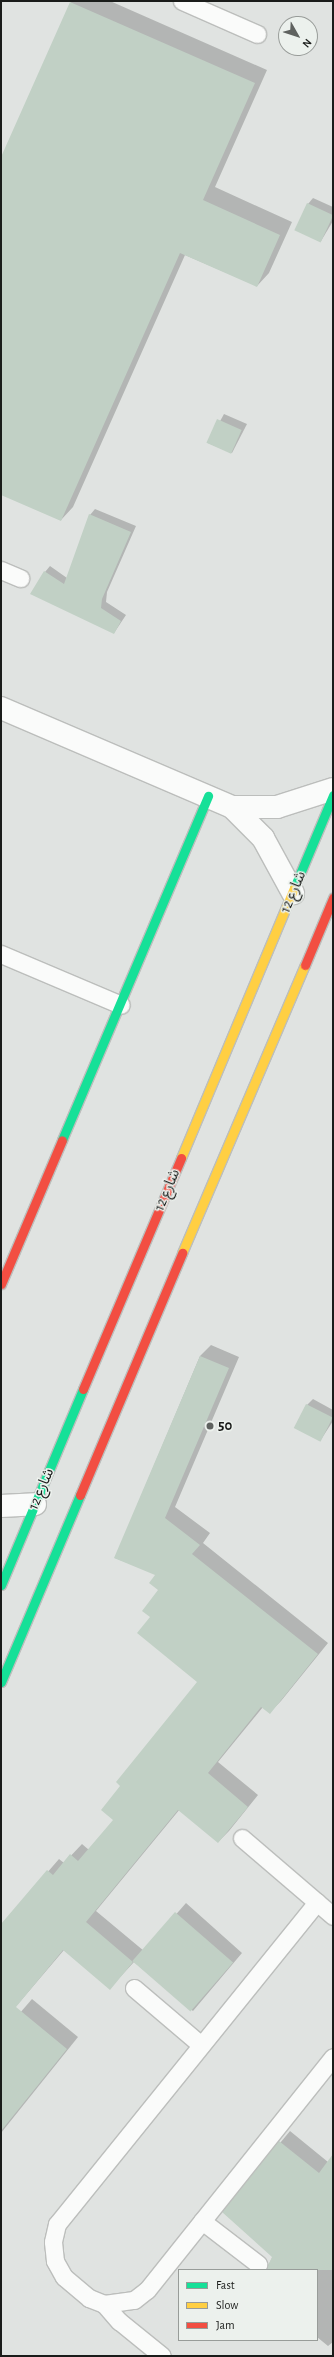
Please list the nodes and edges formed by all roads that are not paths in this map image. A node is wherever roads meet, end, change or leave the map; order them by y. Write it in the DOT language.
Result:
graph roads {
  1 [pos="182,1"];
  2 [pos="257,34"];
  3 [pos="1,570"];
  4 [pos="20,578"];
  5 [pos="1,708"];
  6 [pos="333,789"];
  7 [pos="333,795"];
  8 [pos="208,796"];
  9 [pos="232,807"];
  10 [pos="315,839"];
  11 [pos="327,844"];
  12 [pos="293,893"];
  13 [pos="333,898"];
  14 [pos="1,954"];
  15 [pos="121,1006"];
  16 [pos="1,1284"];
  17 [pos="35,1504"];
  18 [pos="1,1506"];
  19 [pos="2,1581"];
  20 [pos="1,1682"];
  21 [pos="242,1838"];
  22 [pos="317,1902"];
  23 [pos="333,1916"];
  24 [pos="134,1988"];
  25 [pos="201,2045"];
  26 [pos="333,2057"];
  27 [pos="202,2222"];
  28 [pos="258,2264"];
  29 [pos="104,2304"];
  30 [pos="162,2356"];
  1 -- 2 [label="lane"];
  3 -- 4 [label="lane"];
  5 -- 8 [label="street"];
  6 -- 9 [label="street"];
  7 -- 10 [label="street, شارع 12"];
  8 -- 9 [label="street"];
  8 -- 15 [label="street"];
  9 -- 12 [label="street"];
  10 -- 11 [label="street"];
  10 -- 12 [label="street, شارع 12"];
  12 -- 17 [label="street, شارع 12"];
  13 -- 20 [label="street"];
  14 -- 15 [label="lane"];
  15 -- 16 [label="street"];
  17 -- 18 [label="street"];
  17 -- 19 [label="street, شارع 12"];
  21 -- 22 [label="lane"];
  22 -- 23 [label="lane"];
  22 -- 25 [label="lane"];
  24 -- 25 [label="lane"];
  25 -- 29 [label="lane"];
  26 -- 27 [label="lane"];
  27 -- 28 [label="lane"];
  27 -- 29 [label="lane"];
  29 -- 30 [label="lane"];
}
